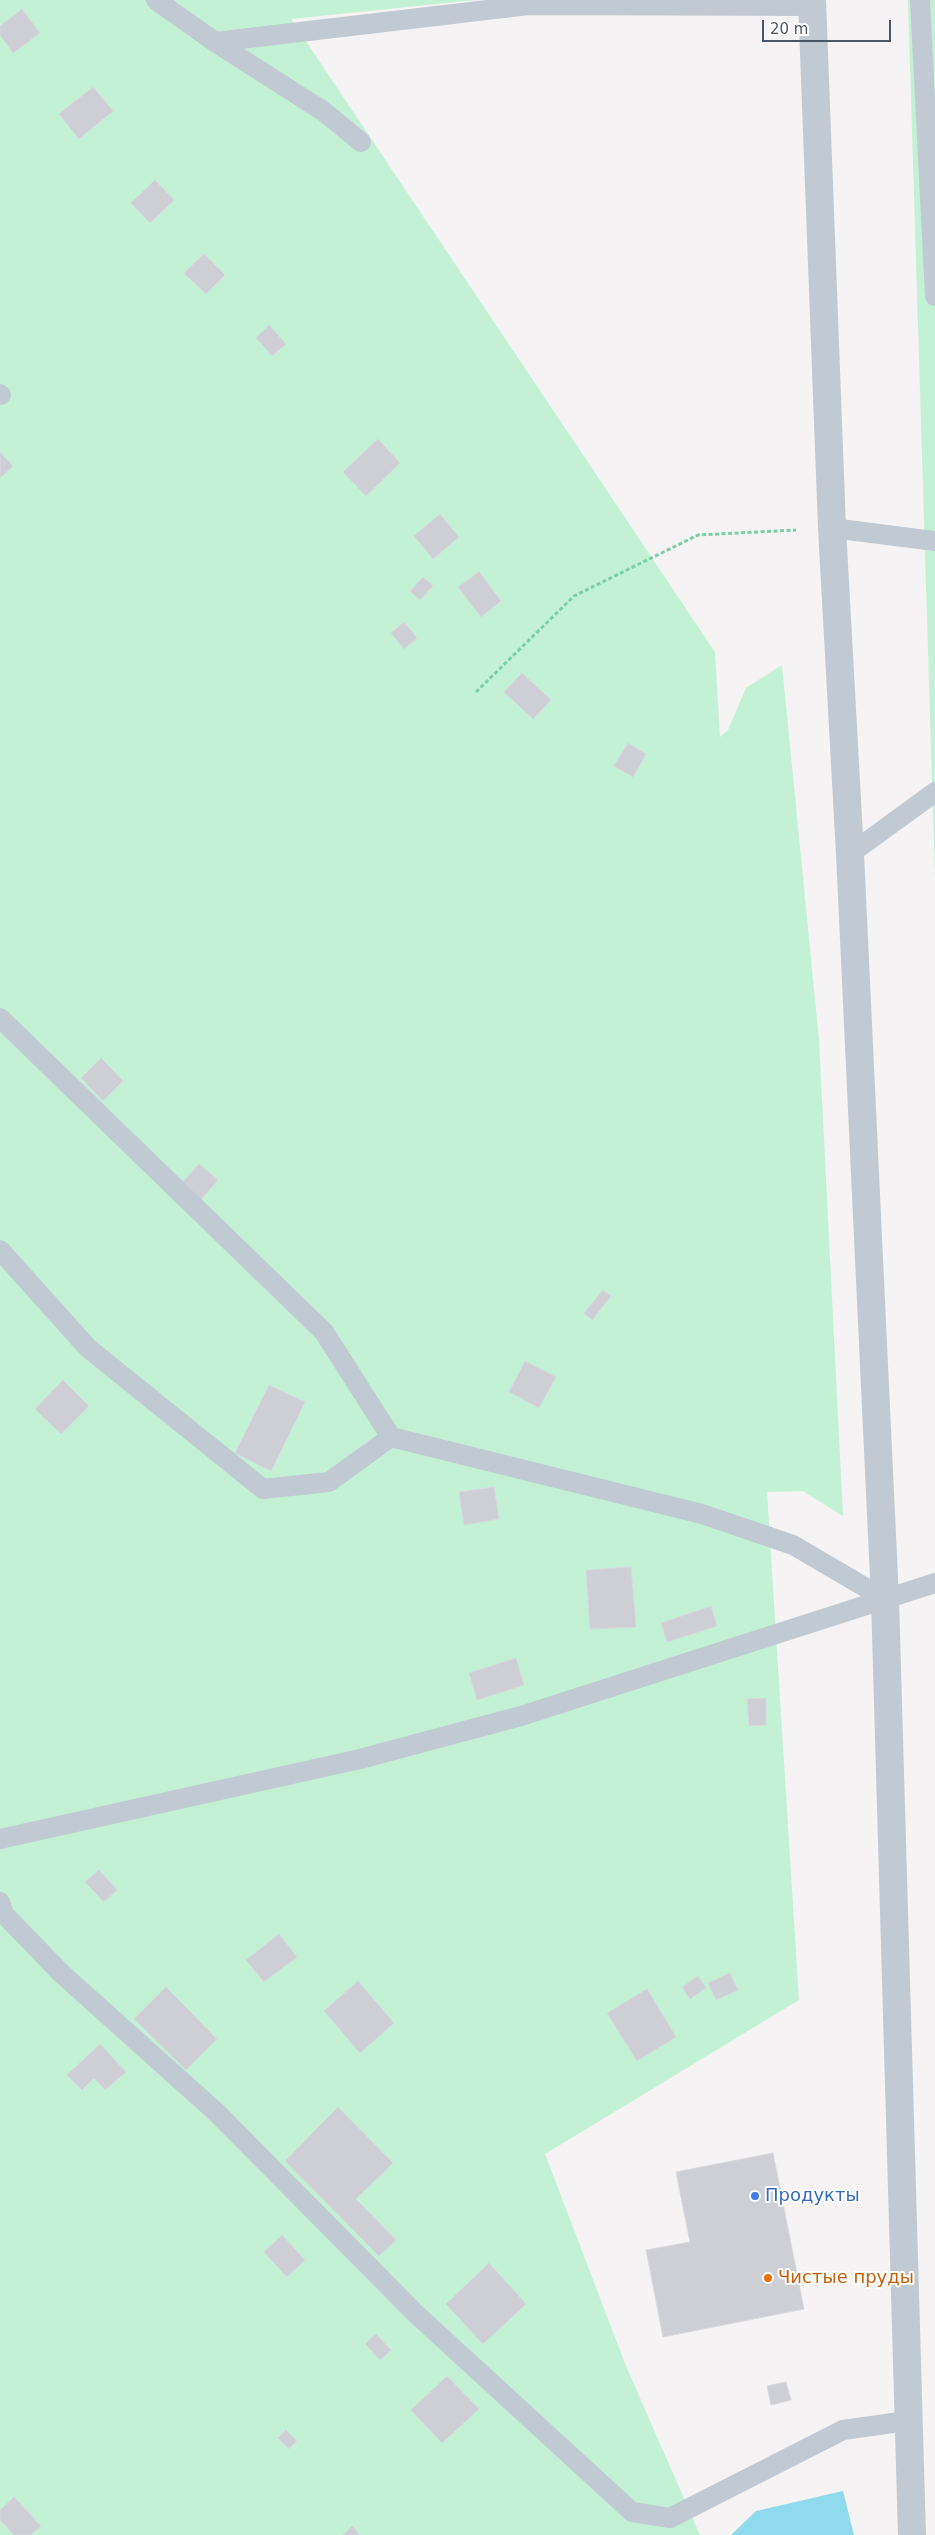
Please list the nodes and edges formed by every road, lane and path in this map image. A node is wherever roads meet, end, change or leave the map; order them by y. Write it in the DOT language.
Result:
graph roads {
  1 [pos="156,0"];
  2 [pos="920,0"];
  3 [pos="812,3"];
  4 [pos="215,42"];
  5 [pos="361,142"];
  6 [pos="935,296"];
  7 [pos="832,528"];
  8 [pos="935,541"];
  9 [pos="476,692"];
  10 [pos="935,792"];
  11 [pos="850,854"];
  12 [pos="0,1018"];
  13 [pos="0,1250"];
  14 [pos="391,1437"];
  15 [pos="935,1583"];
  16 [pos="885,1599"];
  17 [pos="0,1839"];
  18 [pos="0,1902"];
  19 [pos="908,2421"];
  20 [pos="912,2535"];
  1 -- 4 [label="lane"];
  2 -- 6 [label="lane"];
  3 -- 4 [label="lane"];
  3 -- 7 [label="street"];
  4 -- 5 [label="lane"];
  7 -- 8 [label="lane"];
  7 -- 9 [label="path"];
  7 -- 11 [label="street"];
  10 -- 11 [label="lane"];
  11 -- 16 [label="street"];
  12 -- 14 [label="lane"];
  13 -- 14 [label="lane"];
  14 -- 16 [label="lane"];
  15 -- 16 [label="lane"];
  16 -- 17 [label="lane"];
  16 -- 19 [label="street"];
  18 -- 19 [label="lane"];
  19 -- 20 [label="street"];
}
